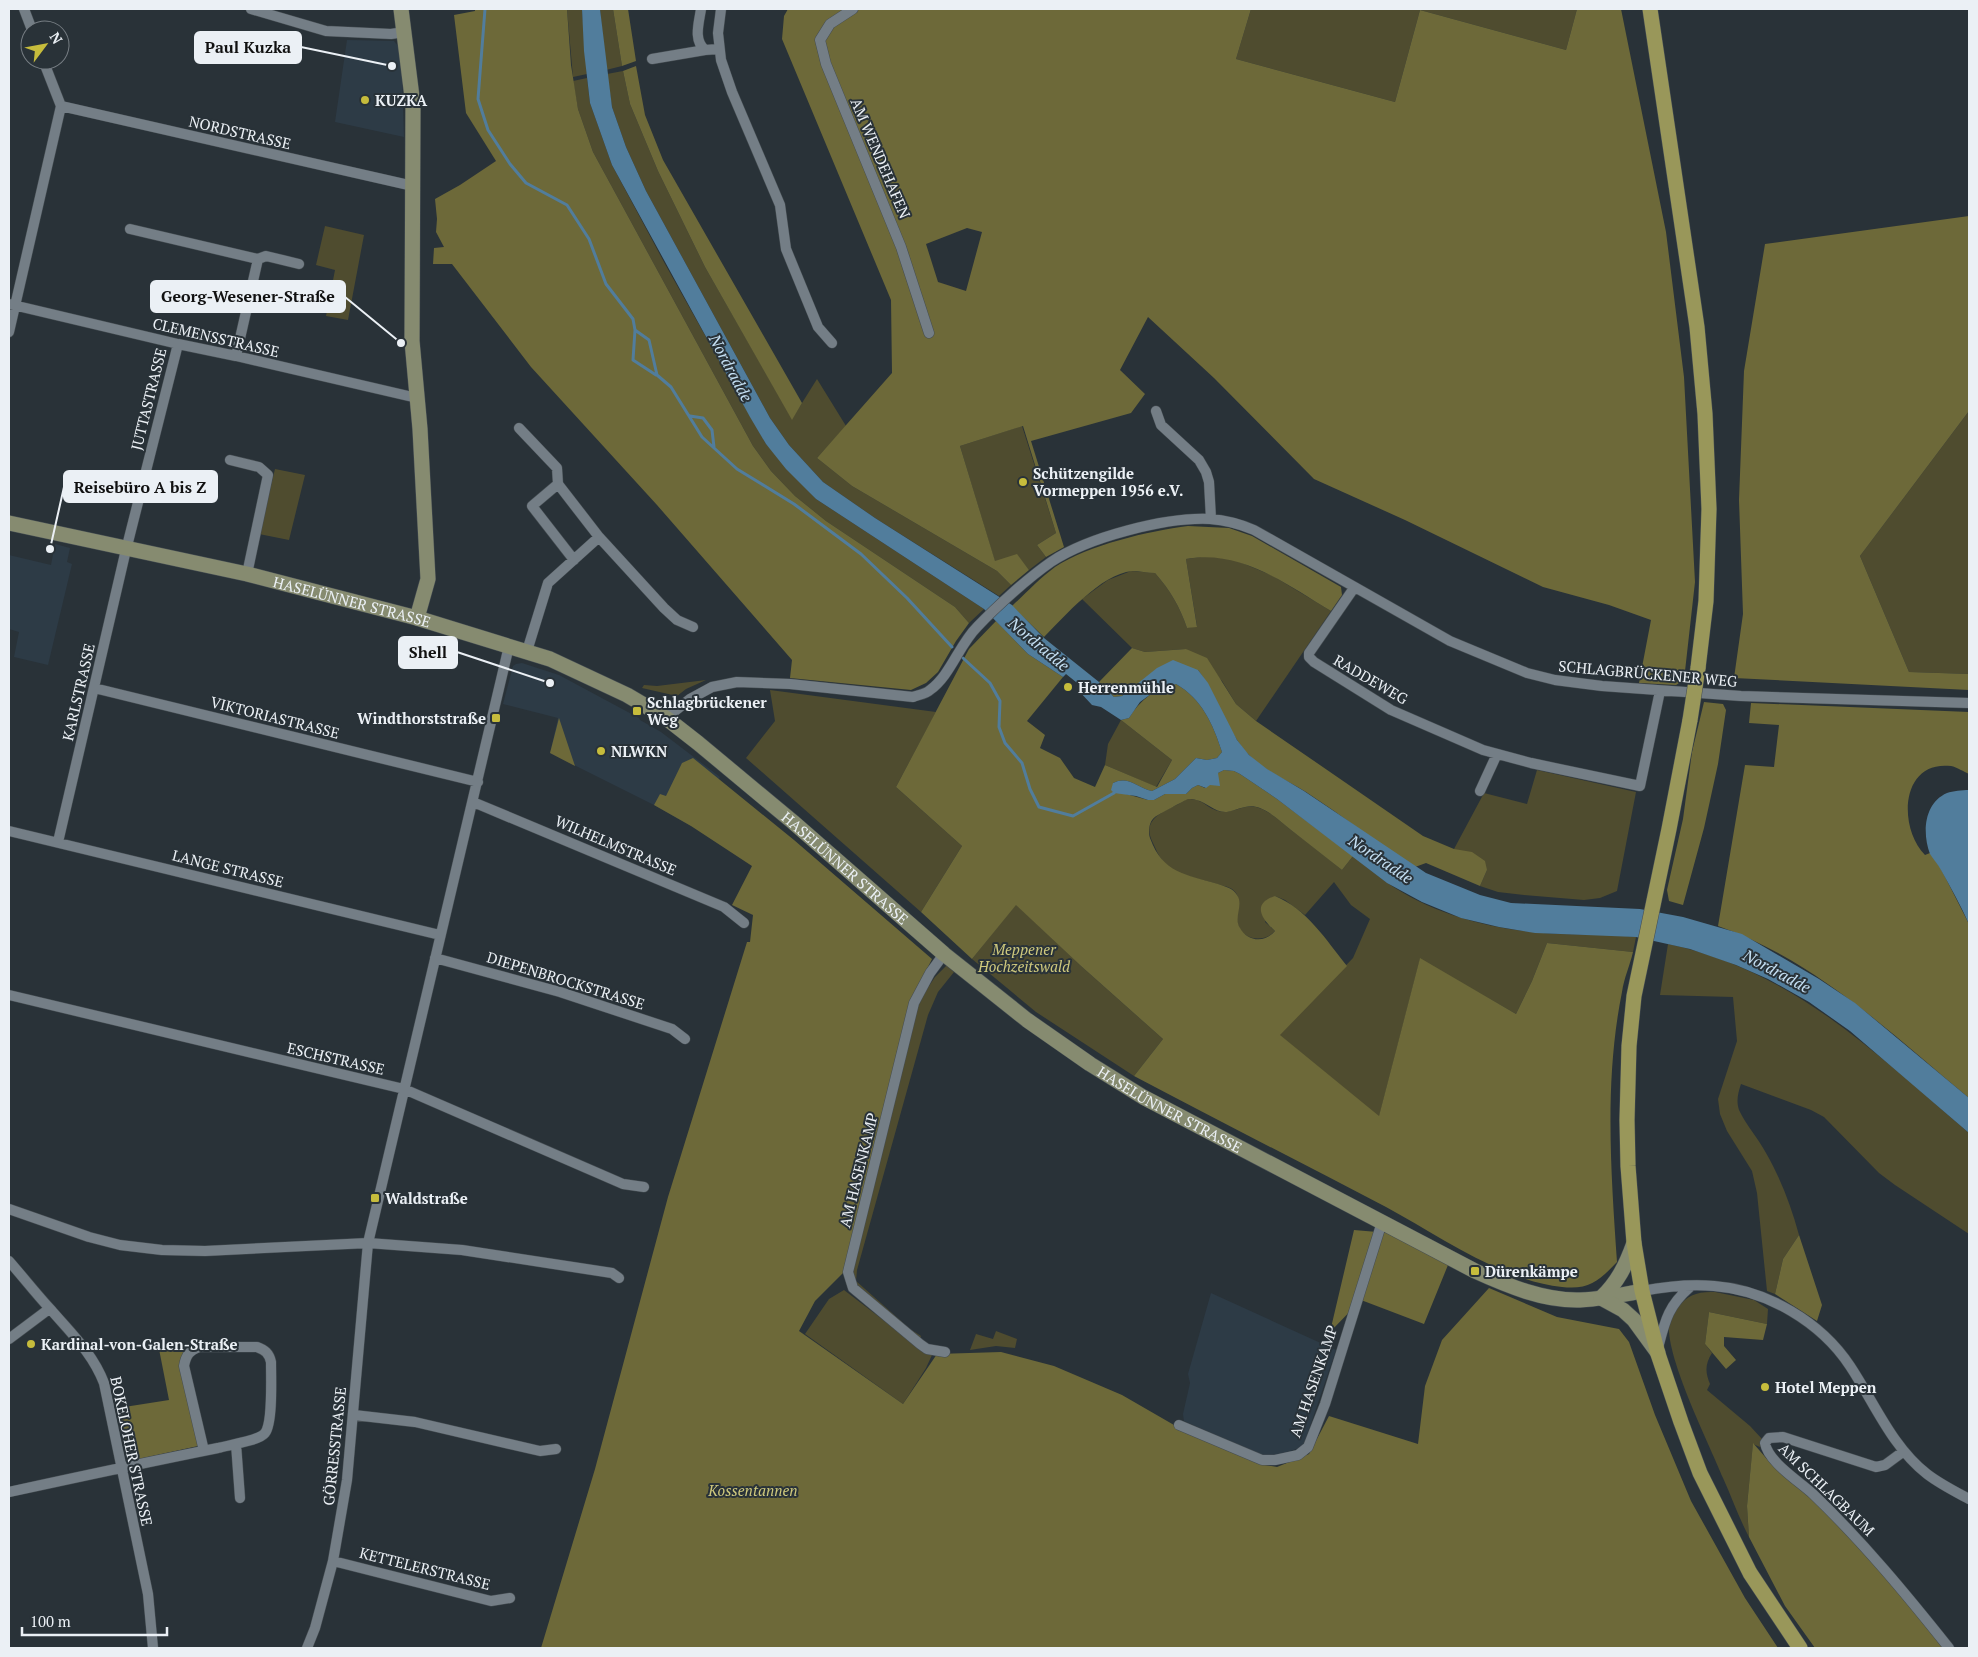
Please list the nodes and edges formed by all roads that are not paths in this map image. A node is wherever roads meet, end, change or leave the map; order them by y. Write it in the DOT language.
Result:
graph roads {
  1 [pos="251,9"];
  2 [pos="401,9"];
  3 [pos="701,9"];
  4 [pos="721,9"];
  5 [pos="853,9"];
  6 [pos="1650,9"];
  7 [pos="404,32"];
  8 [pos="719,48"];
  9 [pos="705,50"];
  10 [pos="652,59"];
  11 [pos="47,70"];
  12 [pos="61,106"];
  13 [pos="413,186"];
  14 [pos="130,229"];
  15 [pos="258,259"];
  16 [pos="299,264"];
  17 [pos="12,304"];
  18 [pos="9,332"];
  19 [pos="929,333"];
  20 [pos="832,343"];
  21 [pos="178,344"];
  22 [pos="236,356"];
  23 [pos="417,398"];
  24 [pos="1156,411"];
  25 [pos="519,428"];
  26 [pos="230,460"];
  27 [pos="558,484"];
  28 [pos="1211,519"];
  29 [pos="9,523"];
  30 [pos="599,537"];
  31 [pos="126,549"];
  32 [pos="574,560"];
  33 [pos="247,574"];
  34 [pos="1354,588"];
  35 [pos="417,618"];
  36 [pos="693,627"];
  37 [pos="509,646"];
  38 [pos="527,651"];
  39 [pos="94,688"];
  40 [pos="1660,691"];
  41 [pos="1969,703"];
  42 [pos="666,718"];
  43 [pos="1497,754"];
  44 [pos="478,782"];
  45 [pos="1480,791"];
  46 [pos="473,802"];
  47 [pos="9,831"];
  48 [pos="58,842"];
  49 [pos="744,923"];
  50 [pos="440,935"];
  51 [pos="944,954"];
  52 [pos="435,958"];
  53 [pos="9,995"];
  54 [pos="686,1039"];
  55 [pos="404,1089"];
  56 [pos="644,1187"];
  57 [pos="9,1209"];
  58 [pos="1382,1222"];
  59 [pos="368,1243"];
  60 [pos="1634,1243"];
  61 [pos="9,1261"];
  62 [pos="619,1278"];
  63 [pos="1690,1287"];
  64 [pos="1642,1291"];
  65 [pos="1601,1298"];
  66 [pos="49,1309"];
  67 [pos="9,1339"];
  68 [pos="1658,1351"];
  69 [pos="945,1352"];
  70 [pos="354,1415"];
  71 [pos="1179,1425"];
  72 [pos="236,1444"];
  73 [pos="556,1448"];
  74 [pos="204,1451"];
  75 [pos="1904,1451"];
  76 [pos="121,1468"];
  77 [pos="9,1492"];
  78 [pos="240,1498"];
  79 [pos="1969,1498"];
  80 [pos="333,1561"];
  81 [pos="510,1598"];
  82 [pos="154,1648"];
  83 [pos="307,1648"];
  84 [pos="1800,1648"];
  85 [pos="1949,1648"];
  1 -- 7 [label="street"];
  2 -- 7 [label="street"];
  3 -- 9 [label="street"];
  4 -- 8 [label="street"];
  5 -- 19 [label="street, AM WENDEHAFEN"];
  6 -- 60 [label="main road, bridge"];
  7 -- 13 [label="street"];
  8 -- 9 [label="street"];
  8 -- 20 [label="street"];
  9 -- 10 [label="street"];
  11 -- 12 [label="street"];
  12 -- 13 [label="street, NORDSTRASSE"];
  12 -- 17 [label="street"];
  13 -- 23 [label="street"];
  14 -- 15 [label="street"];
  15 -- 16 [label="street"];
  15 -- 22 [label="street"];
  17 -- 18 [label="street"];
  17 -- 21 [label="street, CLEMENSSTRASSE"];
  21 -- 22 [label="street, CLEMENSSTRASSE"];
  21 -- 31 [label="street, JUTTASTRASSE"];
  22 -- 23 [label="street, CLEMENSSTRASSE"];
  23 -- 35 [label="street"];
  24 -- 28 [label="street"];
  25 -- 27 [label="street"];
  26 -- 33 [label="street"];
  27 -- 30 [label="street"];
  27 -- 32 [label="street"];
  28 -- 34 [label="street, SCHLAGBRÜCKENER WEG"];
  28 -- 42 [label="street, SCHLAGBRÜCKENER WEG"];
  29 -- 31 [label="street, HASELÜNNER STRASSE"];
  30 -- 32 [label="street"];
  30 -- 36 [label="street"];
  31 -- 33 [label="street, HASELÜNNER STRASSE"];
  31 -- 39 [label="street, KARLSTRASSE"];
  32 -- 38 [label="street"];
  33 -- 35 [label="street, HASELÜNNER STRASSE"];
  34 -- 40 [label="street, SCHLAGBRÜCKENER WEG"];
  34 -- 43 [label="street, RADDEWEG"];
  35 -- 37 [label="street, HASELÜNNER STRASSE"];
  37 -- 38 [label="street, HASELÜNNER STRASSE"];
  37 -- 44 [label="street"];
  38 -- 42 [label="street, HASELÜNNER STRASSE"];
  39 -- 44 [label="street, VIKTORIASTRASSE"];
  39 -- 48 [label="street, KARLSTRASSE"];
  40 -- 41 [label="street, SCHLAGBRÜCKENER WEG"];
  40 -- 43 [label="street, RADDEWEG"];
  42 -- 51 [label="street, HASELÜNNER STRASSE"];
  43 -- 45 [label="street"];
  44 -- 46 [label="street"];
  46 -- 49 [label="street, WILHELMSTRASSE"];
  46 -- 50 [label="street"];
  47 -- 48 [label="street, LANGE STRASSE"];
  48 -- 50 [label="street, LANGE STRASSE"];
  50 -- 52 [label="street"];
  51 -- 58 [label="street, HASELÜNNER STRASSE"];
  51 -- 69 [label="street, AM HASENKAMP"];
  52 -- 54 [label="street, DIEPENBROCKSTRASSE"];
  52 -- 55 [label="street"];
  53 -- 55 [label="street, ESCHSTRASSE"];
  55 -- 56 [label="street, ESCHSTRASSE"];
  55 -- 59 [label="street"];
  57 -- 59 [label="street"];
  58 -- 65 [label="street, HASELÜNNER STRASSE"];
  58 -- 71 [label="street, AM HASENKAMP"];
  59 -- 62 [label="street"];
  59 -- 70 [label="street, GÖRRESSTRASSE"];
  60 -- 64 [label="main road"];
  60 -- 65 [label="street"];
  61 -- 66 [label="street, BOKELOHER STRASSE"];
  63 -- 64 [label="street"];
  63 -- 68 [label="street"];
  63 -- 75 [label="street"];
  64 -- 65 [label="street, HASELÜNNER STRASSE"];
  64 -- 68 [label="main road"];
  65 -- 68 [label="street"];
  66 -- 67 [label="street"];
  66 -- 76 [label="street, BOKELOHER STRASSE"];
  68 -- 84 [label="main road"];
  70 -- 73 [label="street"];
  70 -- 80 [label="street, GÖRRESSTRASSE"];
  72 -- 74 [label="street"];
  72 -- 74 [label="street"];
  72 -- 78 [label="street"];
  74 -- 76 [label="street"];
  75 -- 79 [label="street"];
  75 -- 85 [label="street, AM SCHLAGBAUM"];
  76 -- 77 [label="street"];
  76 -- 82 [label="street, BOKELOHER STRASSE"];
  80 -- 81 [label="street, KETTELERSTRASSE"];
  80 -- 83 [label="street, GÖRRESSTRASSE"];
}
